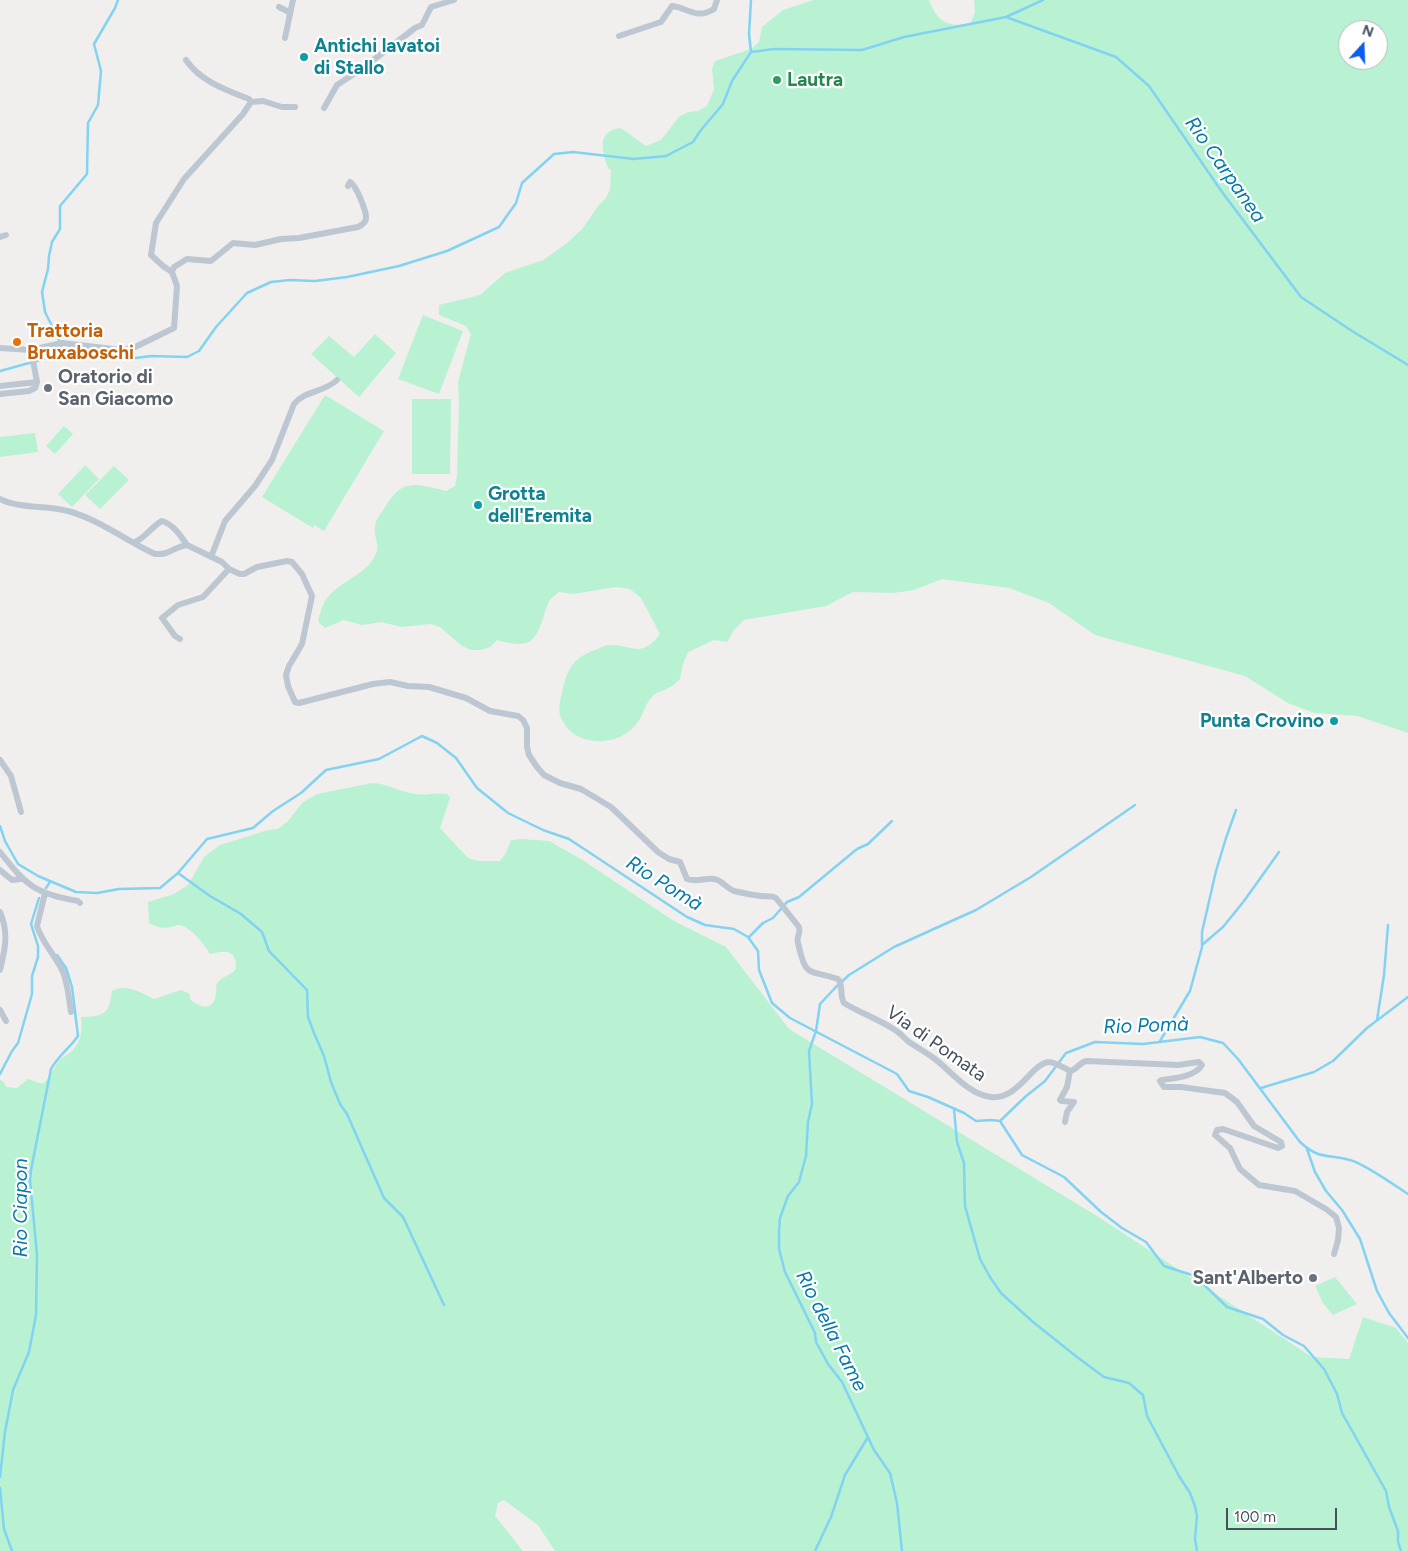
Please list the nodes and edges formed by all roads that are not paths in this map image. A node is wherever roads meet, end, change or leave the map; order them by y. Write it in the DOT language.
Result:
graph roads {
  1 [pos="293,0"];
  2 [pos="454,0"];
  3 [pos="717,0"];
  4 [pos="279,7"];
  5 [pos="289,12"];
  6 [pos="619,36"];
  7 [pos="285,38"];
  8 [pos="186,60"];
  9 [pos="251,102"];
  10 [pos="295,107"];
  11 [pos="324,108"];
  12 [pos="348,186"];
  13 [pos="172,272"];
  14 [pos="0,348"];
  15 [pos="32,354"];
  16 [pos="337,380"];
  17 [pos="36,382"];
  18 [pos="0,386"];
  19 [pos="0,394"];
  20 [pos="0,499"];
  21 [pos="135,542"];
  22 [pos="187,545"];
  23 [pos="211,557"];
  24 [pos="229,569"];
  25 [pos="180,639"];
  26 [pos="0,760"];
  27 [pos="21,812"];
  28 [pos="0,852"];
  29 [pos="0,870"];
  30 [pos="21,879"];
  31 [pos="46,893"];
  32 [pos="80,902"];
  33 [pos="0,912"];
  34 [pos="0,970"];
  35 [pos="0,1010"];
  36 [pos="71,1012"];
  37 [pos="6,1021"];
  38 [pos="1067,1070"];
  39 [pos="1065,1122"];
  40 [pos="1334,1254"];
  1 -- 5 [label="street"];
  2 -- 11 [label="street"];
  3 -- 6 [label="street"];
  4 -- 5 [label="street"];
  5 -- 7 [label="street"];
  8 -- 9 [label="street"];
  9 -- 10 [label="street"];
  9 -- 13 [label="street"];
  12 -- 13 [label="street"];
  13 -- 15 [label="street"];
  14 -- 15 [label="street"];
  15 -- 17 [label="street"];
  16 -- 23 [label="street"];
  17 -- 18 [label="street"];
  17 -- 19 [label="street"];
  20 -- 21 [label="street"];
  21 -- 22 [label="street"];
  21 -- 22 [label="street"];
  22 -- 23 [label="street"];
  23 -- 24 [label="street"];
  24 -- 25 [label="street"];
  24 -- 38 [label="street, Via di Pomata"];
  26 -- 27 [label="street"];
  28 -- 30 [label="street"];
  29 -- 30 [label="street"];
  30 -- 31 [label="street"];
  31 -- 32 [label="street"];
  31 -- 36 [label="street"];
  33 -- 34 [label="street"];
  35 -- 37 [label="street"];
  38 -- 39 [label="street"];
  38 -- 40 [label="street"];
}
